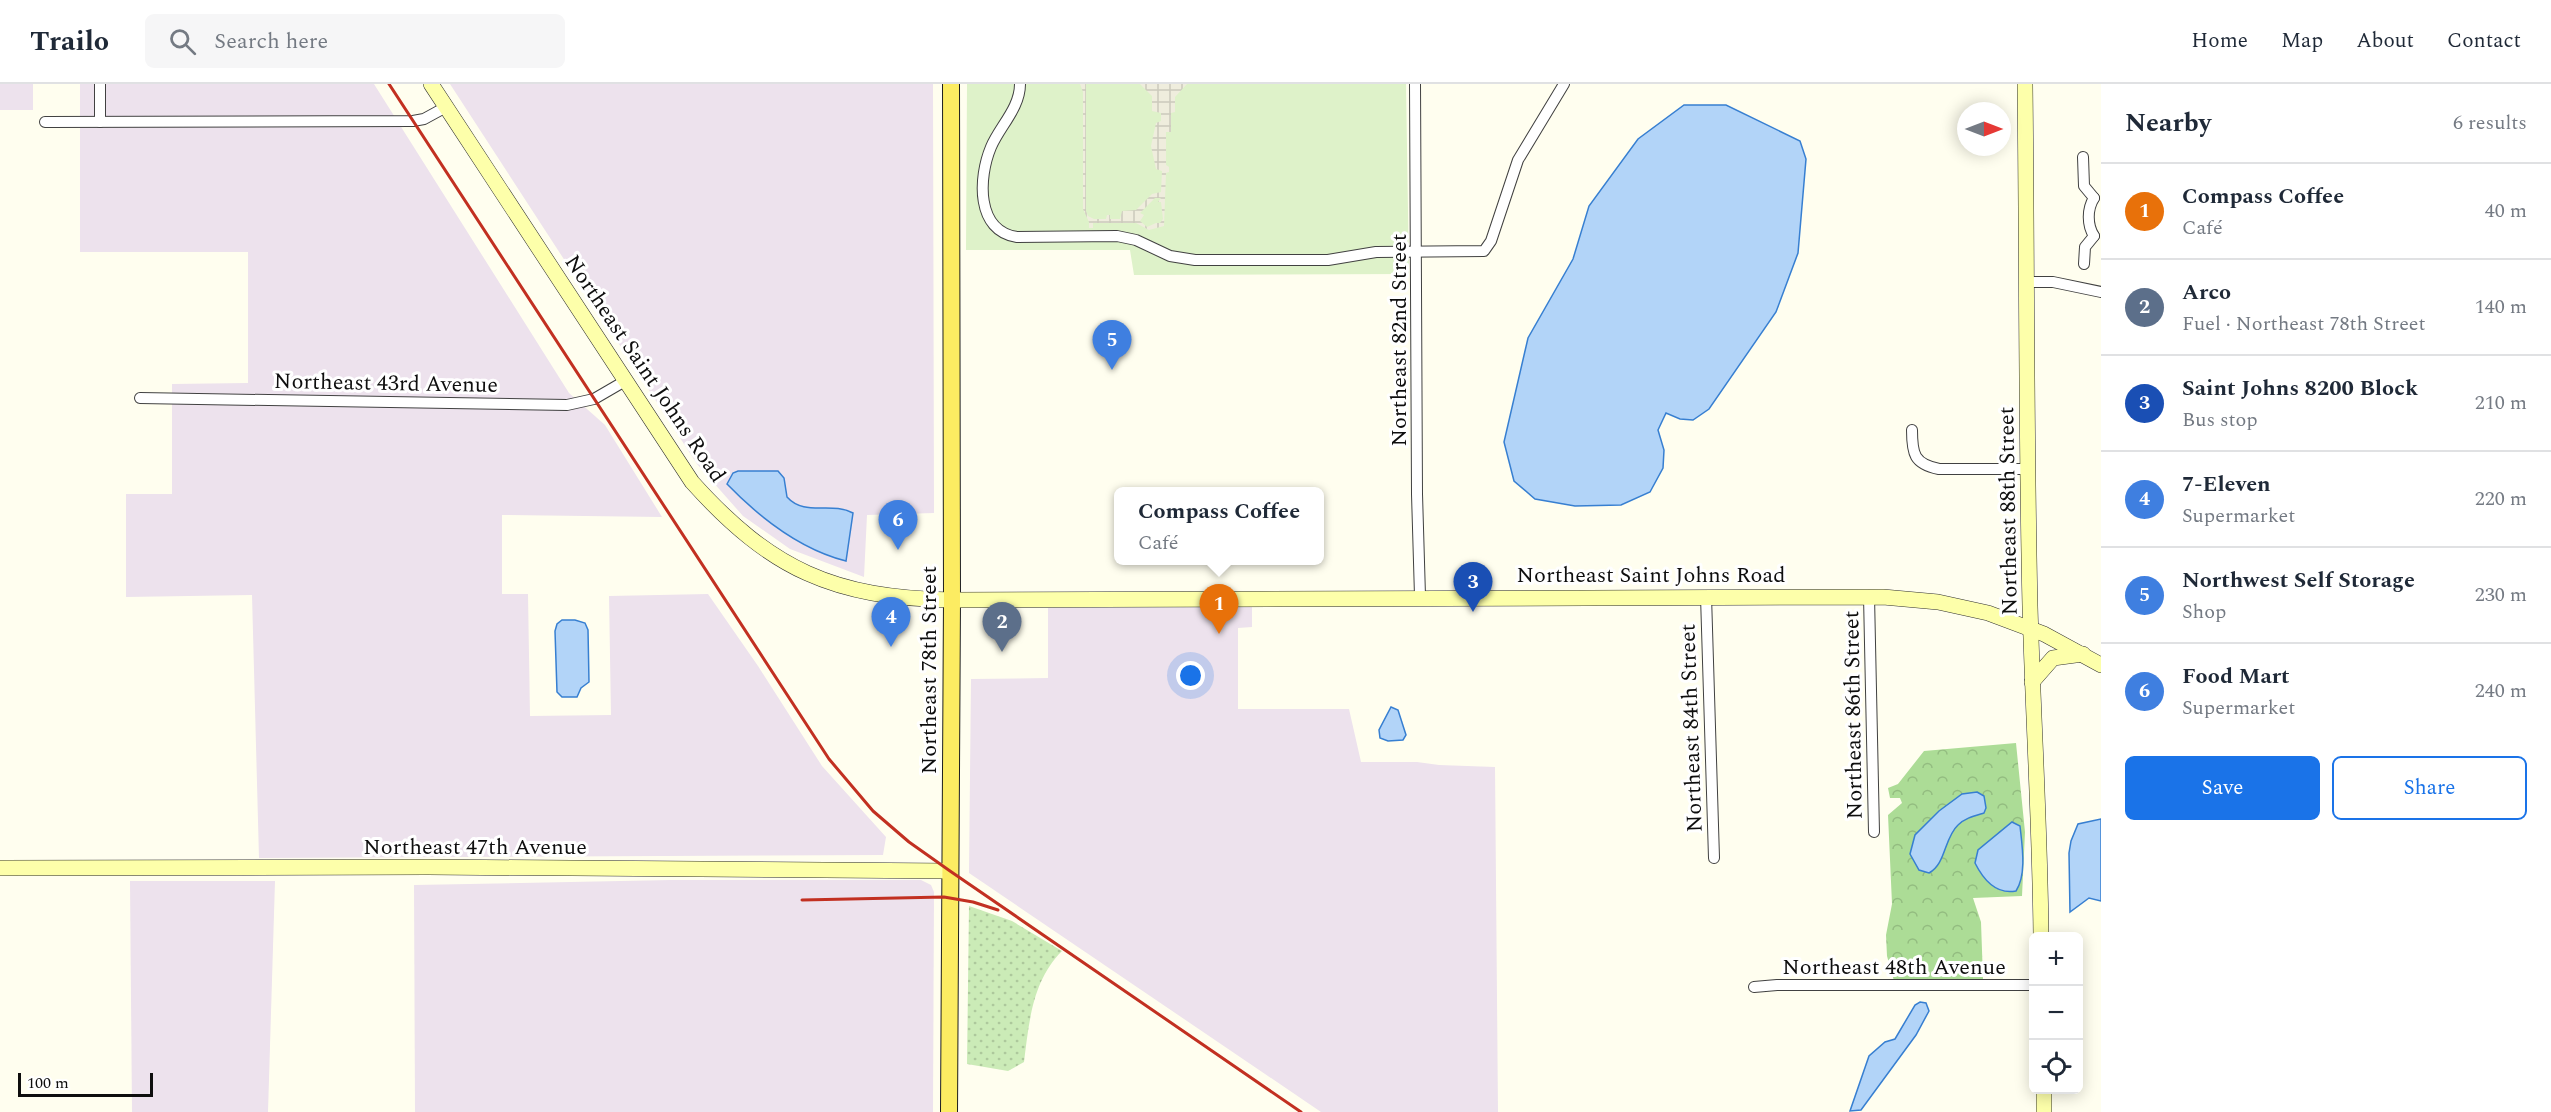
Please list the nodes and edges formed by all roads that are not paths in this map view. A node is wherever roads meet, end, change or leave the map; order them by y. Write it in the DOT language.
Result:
graph roads {
  1 [pos="100,84"];
  2 [pos="431,84"];
  3 [pos="951,84"];
  4 [pos="1020,84"];
  5 [pos="1415,84"];
  6 [pos="1564,84"];
  7 [pos="2025,84"];
  8 [pos="446,107"];
  9 [pos="45,122"];
  10 [pos="100,122"];
  11 [pos="2083,157"];
  12 [pos="2098,196"];
  13 [pos="2098,237"];
  14 [pos="1418,251"];
  15 [pos="2084,264"];
  16 [pos="2027,282"];
  17 [pos="2101,292"];
  18 [pos="625,381"];
  19 [pos="140,398"];
  20 [pos="1912,430"];
  21 [pos="2029,469"];
  22 [pos="1420,596"];
  23 [pos="1706,596"];
  24 [pos="1869,596"];
  25 [pos="952,600"];
  26 [pos="2031,628"];
  27 [pos="2084,654"];
  28 [pos="2101,665"];
  29 [pos="2032,682"];
  30 [pos="1874,832"];
  31 [pos="1714,858"];
  32 [pos="0,868"];
  33 [pos="950,871"];
  34 [pos="2041,932"];
  35 [pos="2029,985"];
  36 [pos="1754,987"];
  37 [pos="2044,1094"];
  38 [pos="949,1112"];
  39 [pos="2044,1112"];
  1 -- 10 [label="street"];
  2 -- 8 [label="main road, Northeast Saint Johns Road"];
  3 -- 25 [label="main road, Northeast 78th Street"];
  4 -- 14 [label="street"];
  5 -- 14 [label="street, Northeast 82nd Street"];
  6 -- 14 [label="street"];
  7 -- 16 [label="main road, Northeast 88th Street"];
  8 -- 10 [label="street"];
  8 -- 18 [label="main road, Northeast Saint Johns Road"];
  9 -- 10 [label="street"];
  11 -- 12 [label="street"];
  12 -- 13 [label="street"];
  13 -- 15 [label="street"];
  14 -- 22 [label="street, Northeast 82nd Street"];
  16 -- 17 [label="street"];
  16 -- 21 [label="main road, Northeast 88th Street"];
  18 -- 19 [label="street, Northeast 43rd Avenue"];
  18 -- 25 [label="main road, Northeast Saint Johns Road"];
  20 -- 21 [label="street"];
  21 -- 26 [label="main road, Northeast 88th Street"];
  22 -- 23 [label="main road, Northeast Saint Johns Road"];
  22 -- 25 [label="main road, Northeast Saint Johns Road"];
  23 -- 24 [label="main road, Northeast Saint Johns Road"];
  23 -- 31 [label="street, Northeast 84th Street"];
  24 -- 26 [label="main road, Northeast Saint Johns Road"];
  24 -- 30 [label="street, Northeast 86th Street"];
  25 -- 33 [label="main road, Northeast 78th Street"];
  26 -- 27 [label="main road, Northeast Saint Johns Road"];
  26 -- 29 [label="main road, Northeast 88th Street"];
  27 -- 28 [label="main road, Northeast Saint Johns Road"];
  27 -- 29 [label="main road"];
  29 -- 34 [label="main road, Northeast 88th Street"];
  32 -- 33 [label="main road, Northeast 47th Avenue"];
  33 -- 38 [label="main road, Northeast 78th Street"];
  35 -- 36 [label="street, Northeast 48th Avenue"];
  37 -- 39 [label="main road"];
}
